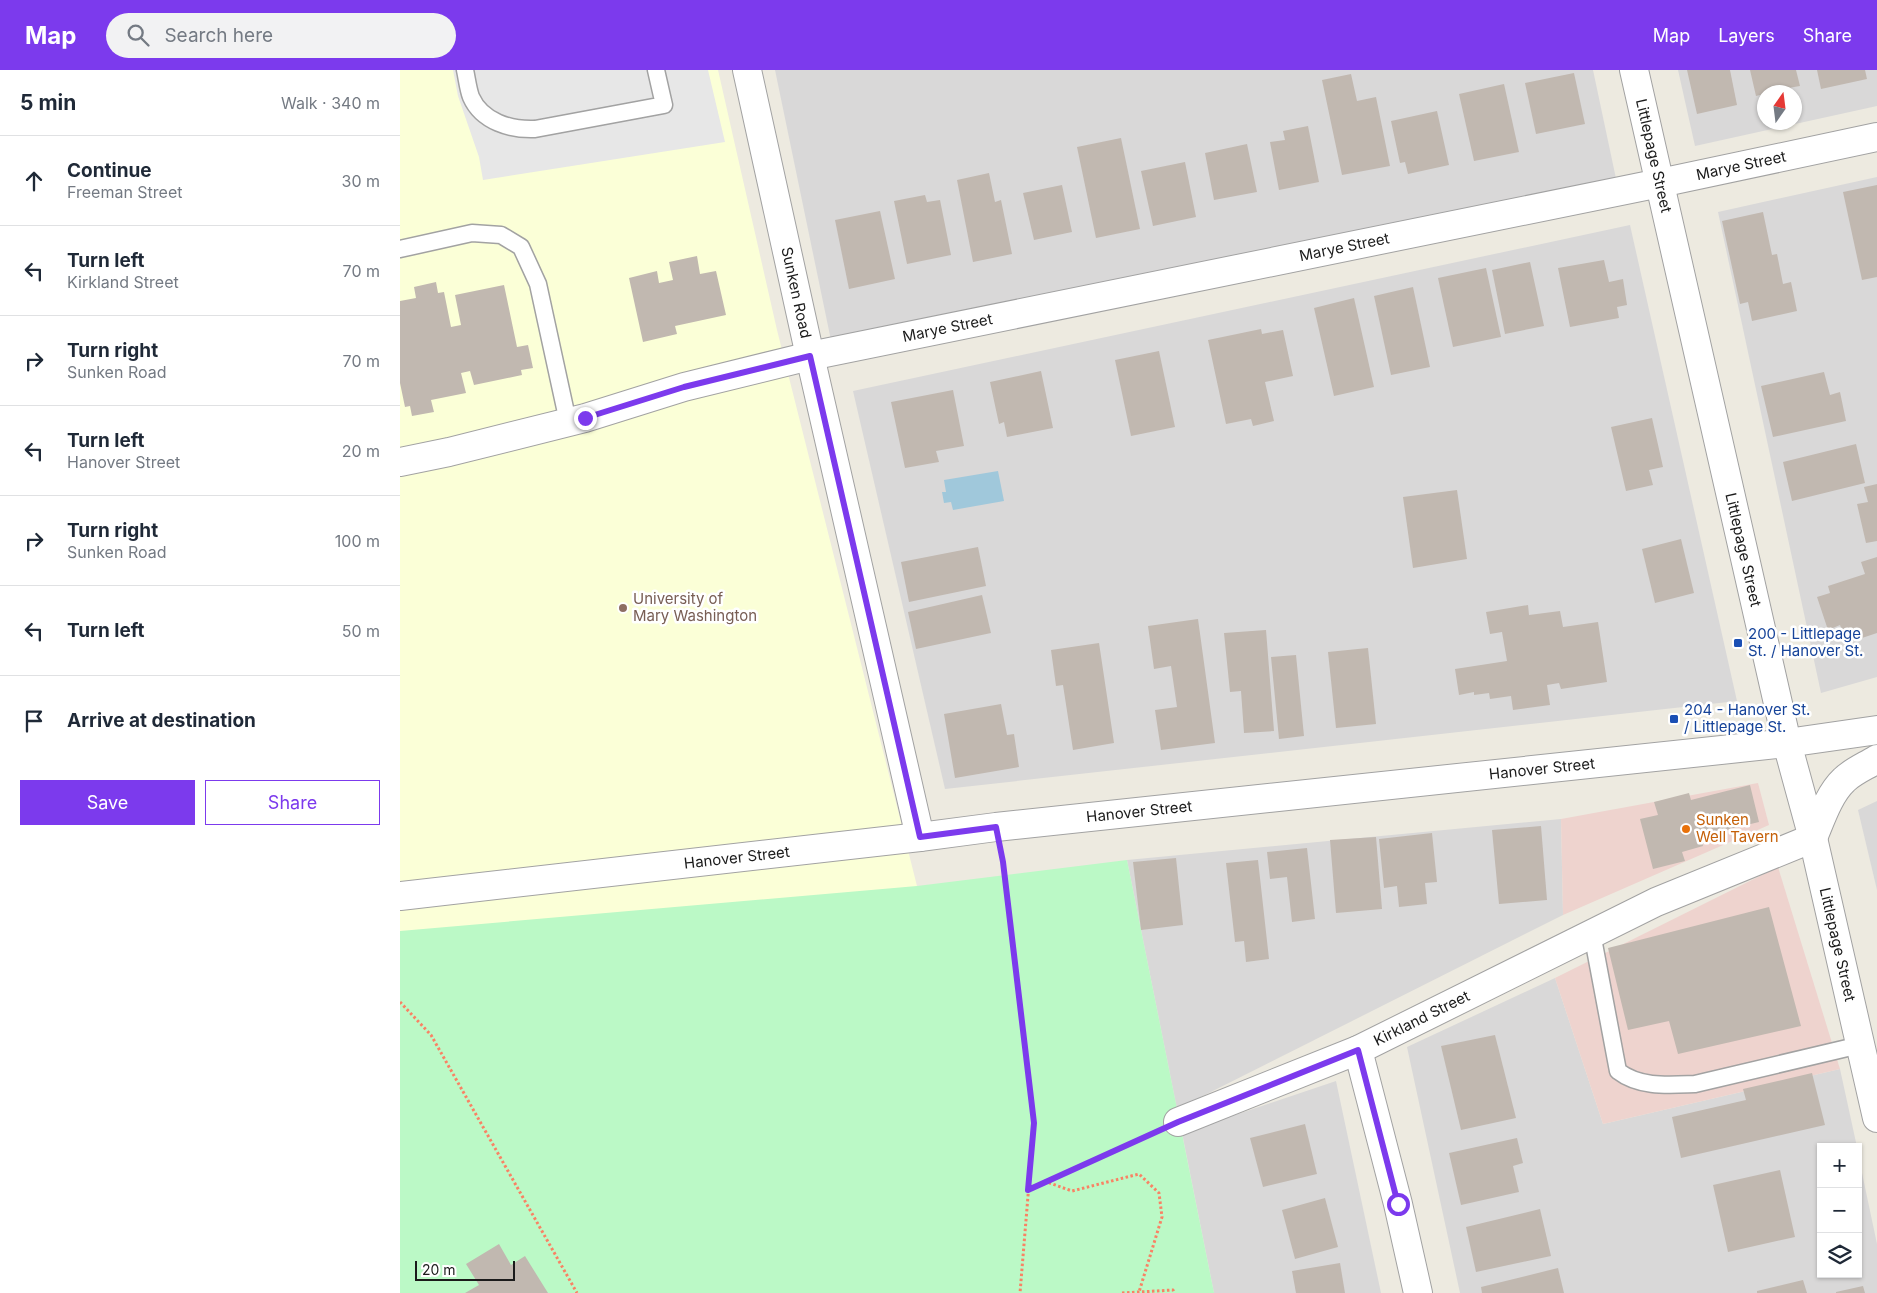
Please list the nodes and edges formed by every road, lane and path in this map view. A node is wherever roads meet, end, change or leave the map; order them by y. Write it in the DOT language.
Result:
graph roads {
  1 [pos="465,70"];
  2 [pos="656,70"];
  3 [pos="747,70"];
  4 [pos="1634,70"];
  5 [pos="1877,136"];
  6 [pos="1660,183"];
  7 [pos="400,249"];
  8 [pos="810,356"];
  9 [pos="568,422"];
  10 [pos="400,462"];
  11 [pos="1877,730"];
  12 [pos="1788,743"];
  13 [pos="1877,760"];
  14 [pos="996,827"];
  15 [pos="920,837"];
  16 [pos="1813,838"];
  17 [pos="400,896"];
  18 [pos="1592,934"];
  19 [pos="400,1002"];
  20 [pos="1860,1045"];
  21 [pos="1358,1050"];
  22 [pos="1872,1071"];
  23 [pos="1877,1118"];
  24 [pos="1178,1122"];
  25 [pos="1044,1181"];
  26 [pos="1028,1190"];
  27 [pos="1139,1292"];
  28 [pos="577,1293"];
  29 [pos="1020,1293"];
  30 [pos="1122,1293"];
  31 [pos="1174,1293"];
  32 [pos="1418,1293"];
  1 -- 2 [label="lane"];
  3 -- 8 [label="street, Sunken Road"];
  4 -- 6 [label="street, Littlepage Street"];
  5 -- 6 [label="street, Marye Street"];
  6 -- 8 [label="street, Marye Street"];
  6 -- 12 [label="street, Littlepage Street"];
  7 -- 9 [label="lane"];
  8 -- 9 [label="street, Marye Street"];
  8 -- 15 [label="street, Sunken Road"];
  9 -- 10 [label="street, Marye Street"];
  11 -- 12 [label="street, Hanover Street"];
  12 -- 14 [label="street, Hanover Street"];
  12 -- 16 [label="street, Littlepage Street"];
  13 -- 16 [label="street"];
  14 -- 15 [label="street, Hanover Street"];
  14 -- 26 [label="path"];
  15 -- 17 [label="street, Hanover Street"];
  16 -- 18 [label="street, Kirkland Street"];
  16 -- 20 [label="street, Littlepage Street"];
  18 -- 20 [label="lane"];
  18 -- 21 [label="street, Kirkland Street"];
  19 -- 28 [label="path"];
  20 -- 22 [label="street, Littlepage Street"];
  21 -- 24 [label="street, Kirkland Street"];
  21 -- 32 [label="street"];
  22 -- 23 [label="street, Littlepage Street"];
  24 -- 25 [label="path"];
  25 -- 26 [label="path"];
  25 -- 27 [label="path"];
  26 -- 29 [label="path"];
  27 -- 30 [label="path"];
  27 -- 31 [label="path"];
}
